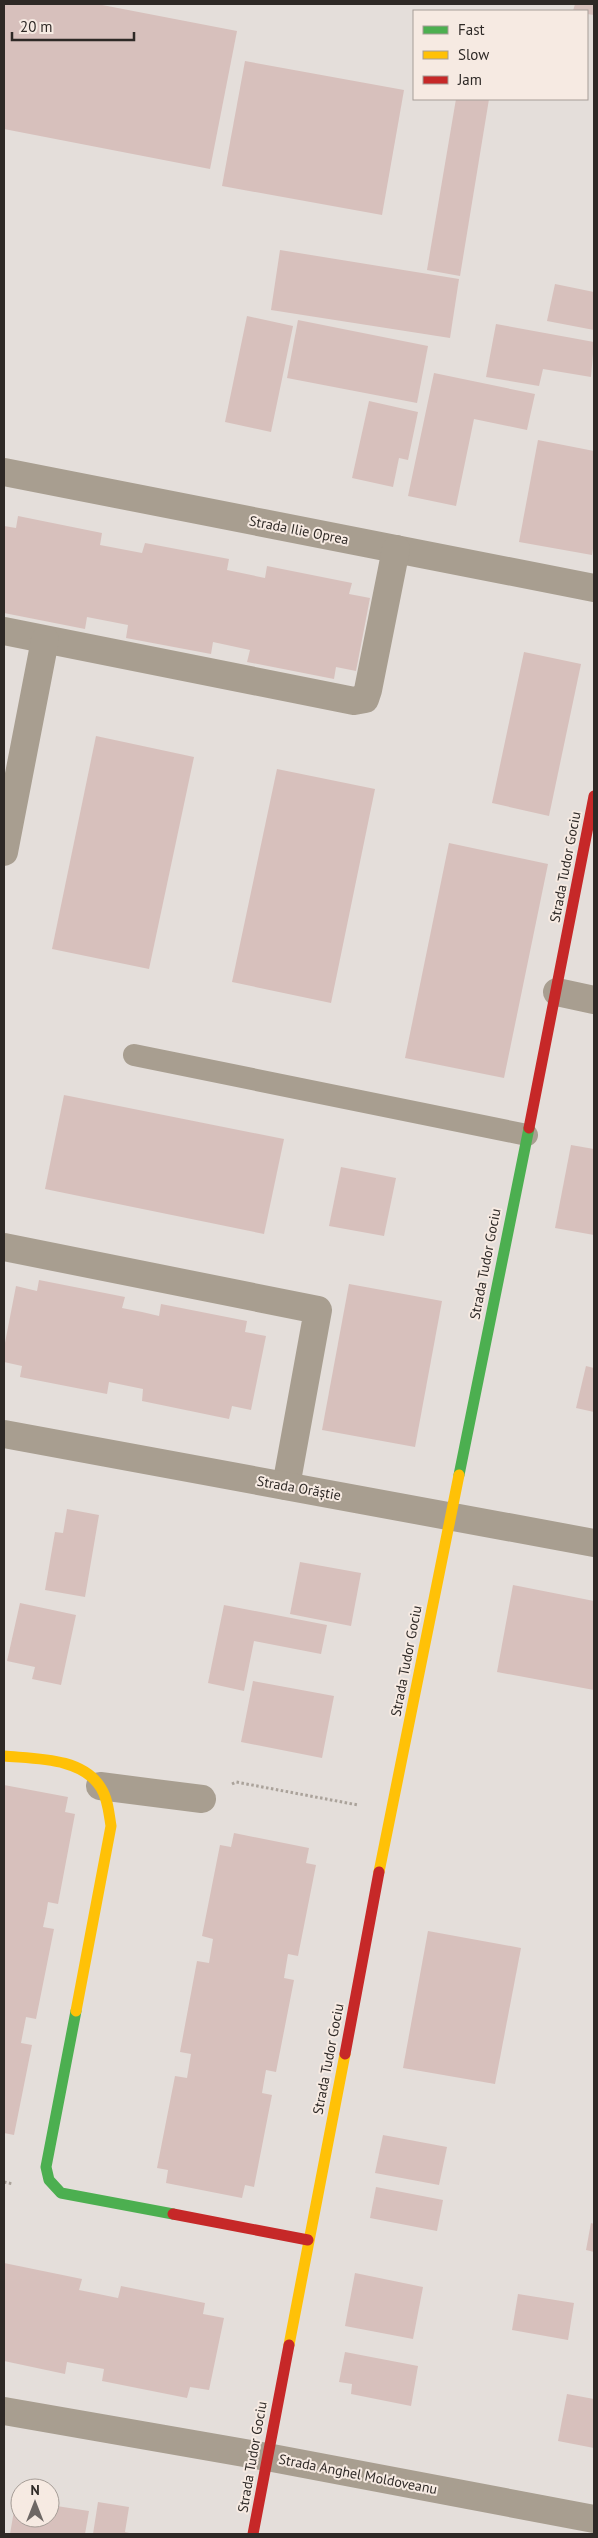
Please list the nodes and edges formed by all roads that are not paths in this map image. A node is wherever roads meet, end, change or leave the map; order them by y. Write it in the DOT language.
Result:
graph roads {
  1 [pos="4,472"];
  2 [pos="396,549"];
  3 [pos="594,588"];
  4 [pos="4,631"];
  5 [pos="45,640"];
  6 [pos="594,796"];
  7 [pos="4,852"];
  8 [pos="557,992"];
  9 [pos="594,1000"];
  10 [pos="134,1056"];
  11 [pos="527,1135"];
  12 [pos="4,1247"];
  13 [pos="4,1434"];
  14 [pos="286,1486"];
  15 [pos="450,1516"];
  16 [pos="594,1543"];
  17 [pos="4,1756"];
  18 [pos="100,1786"];
  19 [pos="202,1799"];
  20 [pos="308,2240"];
  21 [pos="4,2412"];
  22 [pos="267,2457"];
  23 [pos="594,2519"];
  24 [pos="253,2534"];
  1 -- 2 [label="street, Strada Ilie Oprea"];
  2 -- 3 [label="street, Strada Ilie Oprea"];
  2 -- 5 [label="street"];
  4 -- 5 [label="street"];
  5 -- 7 [label="street"];
  6 -- 8 [label="street, Strada Tudor Gociu"];
  8 -- 9 [label="street"];
  8 -- 11 [label="street, Strada Tudor Gociu"];
  10 -- 11 [label="lane"];
  11 -- 15 [label="street, Strada Tudor Gociu"];
  12 -- 14 [label="street"];
  13 -- 14 [label="street, Strada Orăștie"];
  14 -- 15 [label="street, Strada Orăștie"];
  15 -- 16 [label="street, Strada Orăștie"];
  15 -- 20 [label="street, Strada Tudor Gociu"];
  17 -- 18 [label="street"];
  18 -- 19 [label="street"];
  18 -- 20 [label="street"];
  20 -- 22 [label="street, Strada Tudor Gociu"];
  21 -- 22 [label="street, Strada Anghel Moldoveanu"];
  22 -- 23 [label="street, Strada Anghel Moldoveanu"];
  22 -- 24 [label="street, Strada Tudor Gociu"];
}
